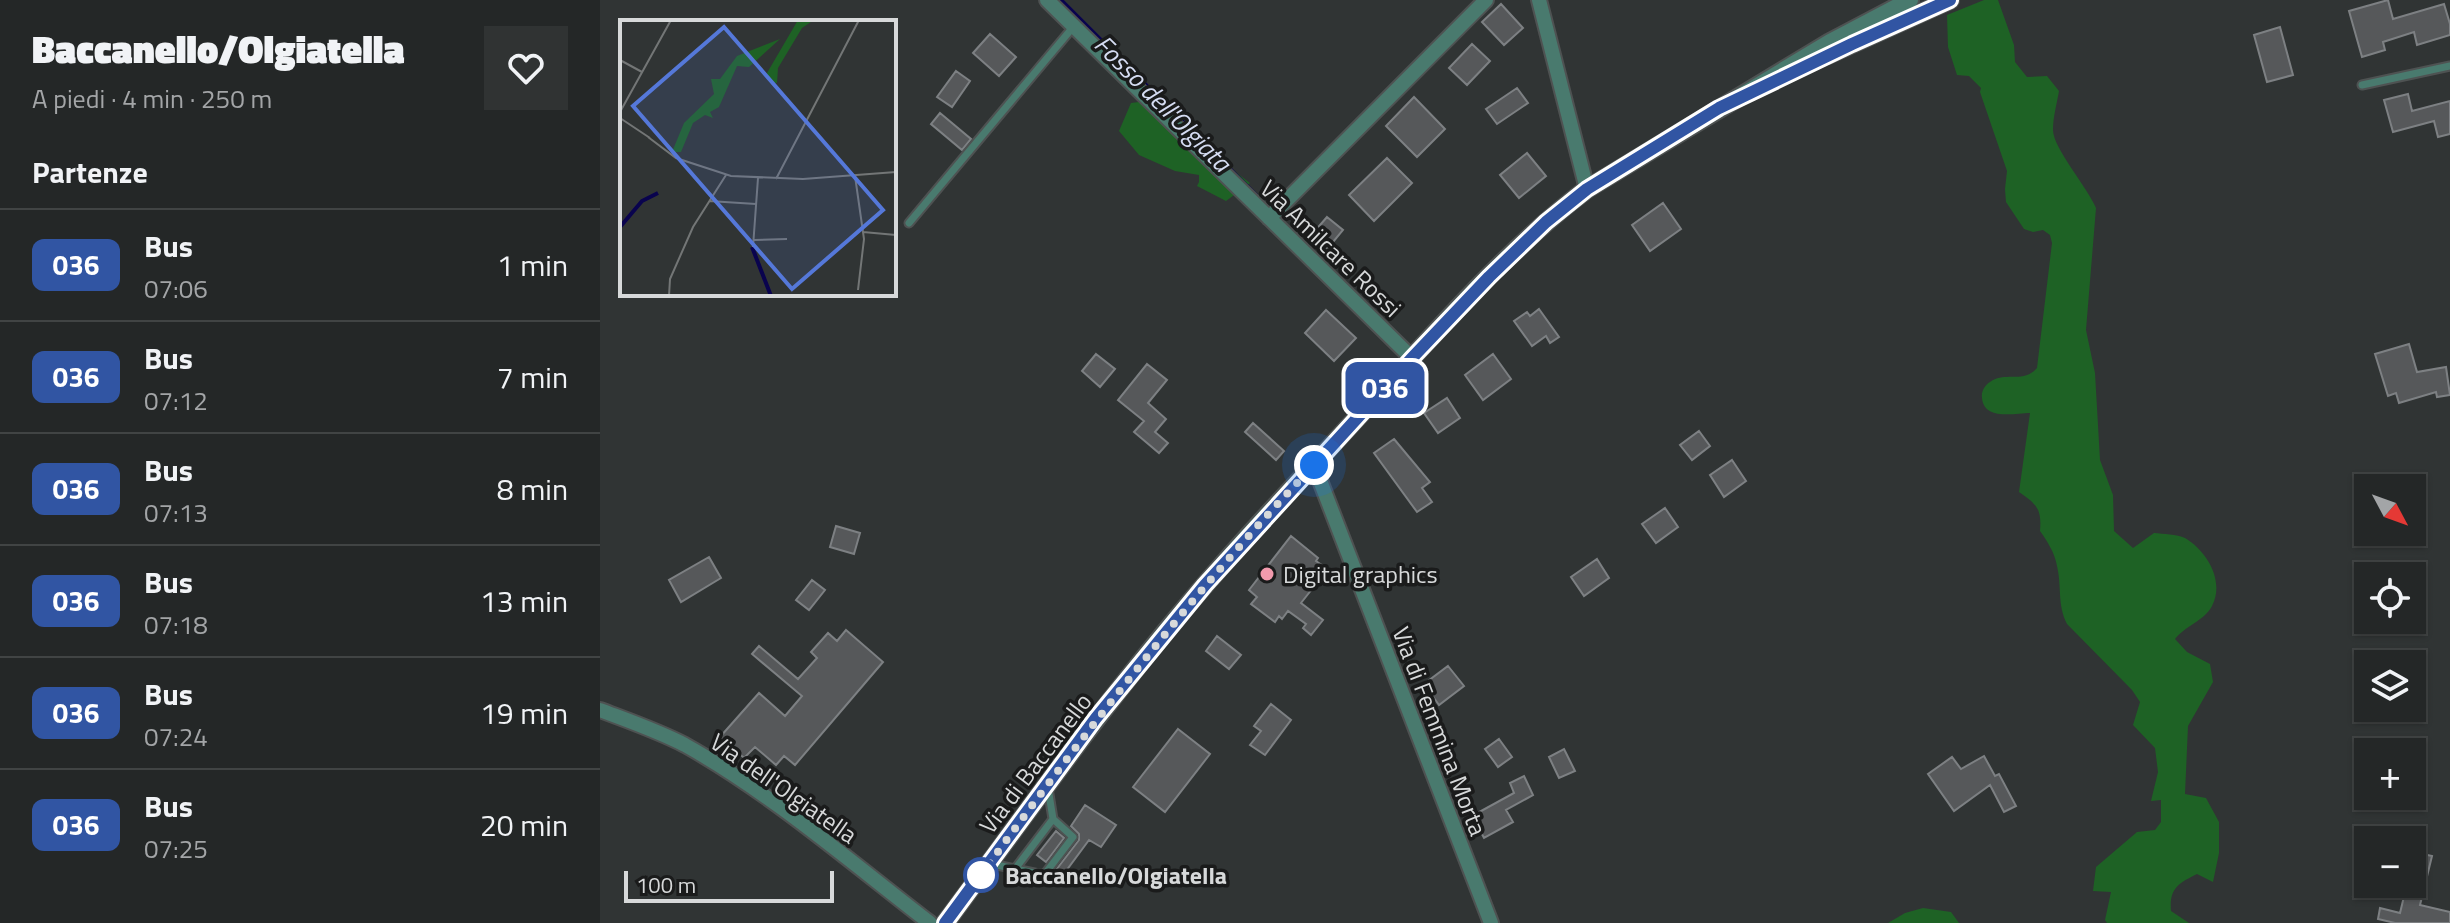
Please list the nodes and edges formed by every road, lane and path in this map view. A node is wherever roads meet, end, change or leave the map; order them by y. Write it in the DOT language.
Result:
graph roads {
  1 [pos="1047,0"];
  2 [pos="1486,0"];
  3 [pos="1539,0"];
  4 [pos="1910,0"];
  5 [pos="1947,1"];
  6 [pos="1074,26"];
  7 [pos="2450,66"];
  8 [pos="2362,85"];
  9 [pos="1719,108"];
  10 [pos="1587,189"];
  11 [pos="1269,218"];
  12 [pos="909,223"];
  13 [pos="1412,358"];
  14 [pos="1314,465"];
  15 [pos="600,710"];
  16 [pos="1047,785"];
  17 [pos="1053,819"];
  18 [pos="989,863"];
  19 [pos="1015,869"];
  20 [pos="930,923"];
  21 [pos="945,923"];
  22 [pos="1491,923"];
  1 -- 6 [label="street, Via Amilcare Rossi"];
  2 -- 11 [label="street"];
  3 -- 10 [label="street"];
  4 -- 9 [label="street, Via di Baccanello"];
  5 -- 9 [label="street, Via di Baccanello"];
  6 -- 11 [label="street, Via Amilcare Rossi"];
  6 -- 12 [label="lane"];
  7 -- 8 [label="lane"];
  9 -- 10 [label="street, Via di Baccanello"];
  10 -- 13 [label="street, Via di Baccanello"];
  11 -- 13 [label="street, Via Amilcare Rossi"];
  13 -- 14 [label="street, Via di Baccanello"];
  14 -- 16 [label="street, Via di Baccanello"];
  14 -- 22 [label="street, Via di Femmina Morta"];
  15 -- 20 [label="street, Via dell'Olgiatella"];
  16 -- 17 [label="lane"];
  16 -- 18 [label="street, Via di Baccanello"];
  17 -- 19 [label="lane"];
  17 -- 19 [label="lane"];
  18 -- 19 [label="lane"];
  18 -- 21 [label="street, Via di Baccanello"];
}
